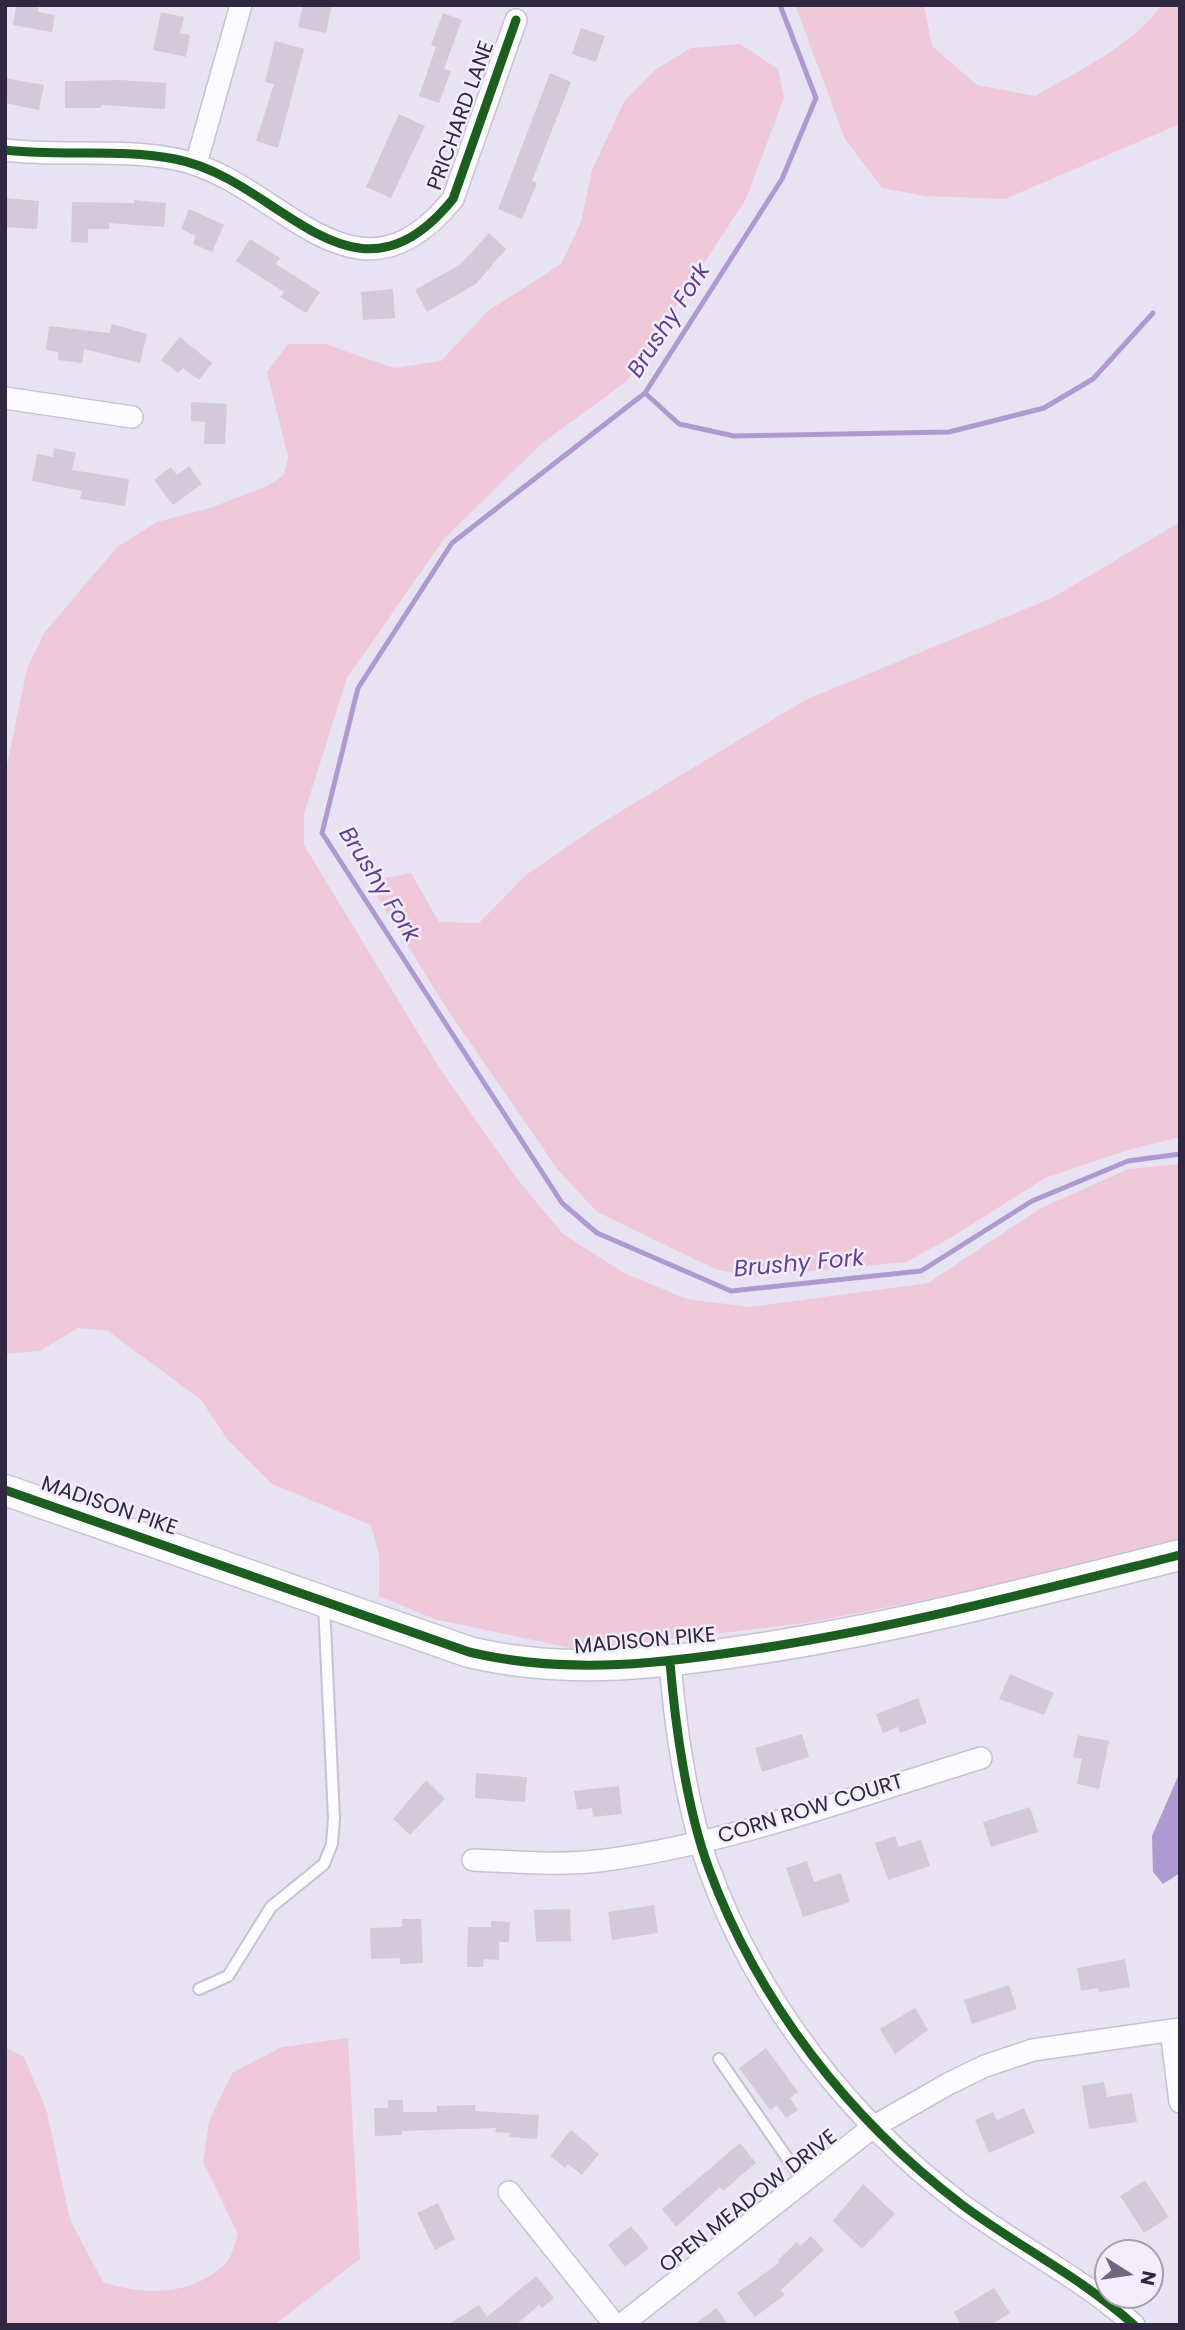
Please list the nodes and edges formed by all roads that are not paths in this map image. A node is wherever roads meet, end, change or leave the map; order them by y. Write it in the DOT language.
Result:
graph roads {
  1 [pos="241,5"];
  2 [pos="516,20"];
  3 [pos="5,150"];
  4 [pos="196,164"];
  5 [pos="5,398"];
  6 [pos="132,417"];
  7 [pos="5,1490"];
  8 [pos="1180,1555"];
  9 [pos="324,1602"];
  10 [pos="670,1662"];
  11 [pos="981,1758"];
  12 [pos="702,1843"];
  13 [pos="473,1860"];
  14 [pos="199,1989"];
  15 [pos="1175,2030"];
  16 [pos="719,2059"];
  17 [pos="1180,2102"];
  18 [pos="873,2127"];
  19 [pos="803,2181"];
  20 [pos="509,2192"];
  21 [pos="615,2325"];
  22 [pos="621,2325"];
  23 [pos="1134,2325"];
  1 -- 4 [label="street"];
  2 -- 4 [label="street, PRICHARD LANE"];
  3 -- 4 [label="street, PRICHARD LANE"];
  5 -- 6 [label="street"];
  7 -- 9 [label="street, MADISON PIKE"];
  8 -- 10 [label="street, MADISON PIKE"];
  9 -- 10 [label="street, MADISON PIKE"];
  9 -- 14 [label="lane"];
  10 -- 12 [label="street"];
  11 -- 12 [label="street, CORN ROW COURT"];
  12 -- 13 [label="street, CORN ROW COURT"];
  12 -- 18 [label="street"];
  15 -- 17 [label="street"];
  15 -- 18 [label="street, OPEN MEADOW DRIVE"];
  16 -- 19 [label="lane"];
  18 -- 19 [label="street, OPEN MEADOW DRIVE"];
  18 -- 23 [label="street"];
  19 -- 22 [label="street, OPEN MEADOW DRIVE"];
  20 -- 21 [label="street"];
}
